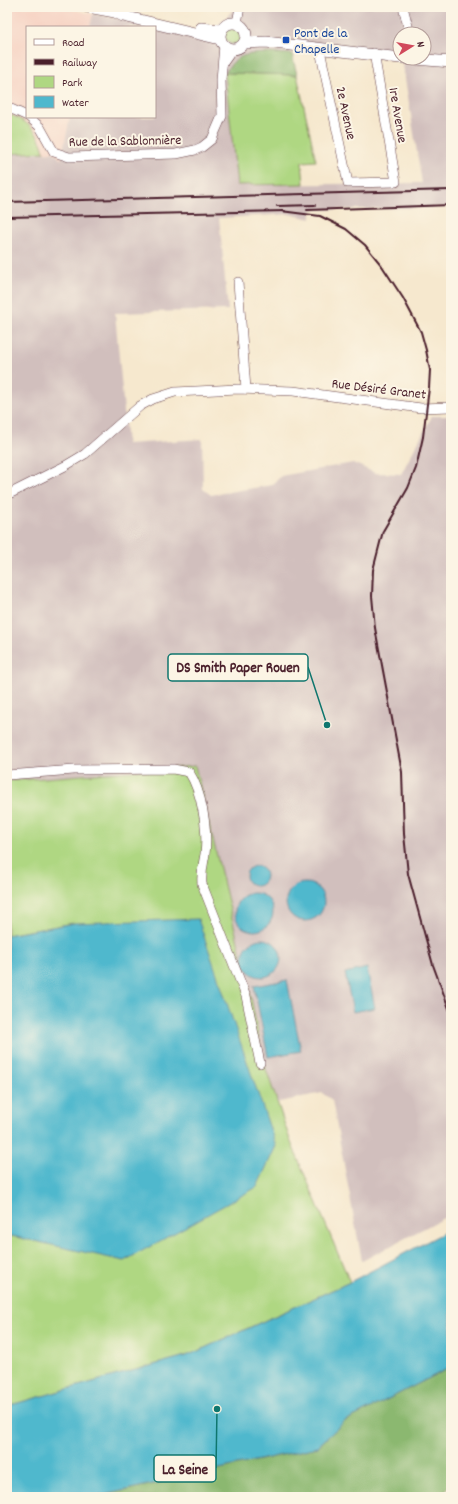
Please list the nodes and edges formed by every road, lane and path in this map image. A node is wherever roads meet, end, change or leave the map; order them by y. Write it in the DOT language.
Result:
graph roads {
  1 [pos="88,7"];
  2 [pos="240,7"];
  3 [pos="403,7"];
  4 [pos="115,9"];
  5 [pos="236,23"];
  6 [pos="408,26"];
  7 [pos="245,38"];
  8 [pos="224,41"];
  9 [pos="320,50"];
  10 [pos="374,53"];
  11 [pos="392,56"];
  12 [pos="432,60"];
  13 [pos="451,62"];
  14 [pos="7,108"];
  15 [pos="26,115"];
  16 [pos="30,118"];
  17 [pos="396,182"];
  18 [pos="238,282"];
  19 [pos="246,389"];
  20 [pos="451,407"];
  21 [pos="7,495"];
  22 [pos="7,774"];
  23 [pos="260,1063"];
  1 -- 4 [label="main road"];
  2 -- 5 [label="street"];
  3 -- 6 [label="street"];
  4 -- 8 [label="main road"];
  5 -- 7 [label="main road"];
  5 -- 8 [label="main road"];
  7 -- 8 [label="main road"];
  7 -- 9 [label="main road"];
  8 -- 16 [label="street, Rue de la Sablonnière"];
  9 -- 10 [label="main road"];
  9 -- 17 [label="street, 2e Avenue"];
  10 -- 11 [label="main road"];
  10 -- 17 [label="street, 1re Avenue"];
  12 -- 13 [label="main road"];
  14 -- 15 [label="street, Rue de la Sablonnière"];
  18 -- 19 [label="street"];
  19 -- 20 [label="street, Rue Désiré Granet"];
  19 -- 21 [label="street, Rue Désiré Granet"];
  22 -- 23 [label="street"];
}
